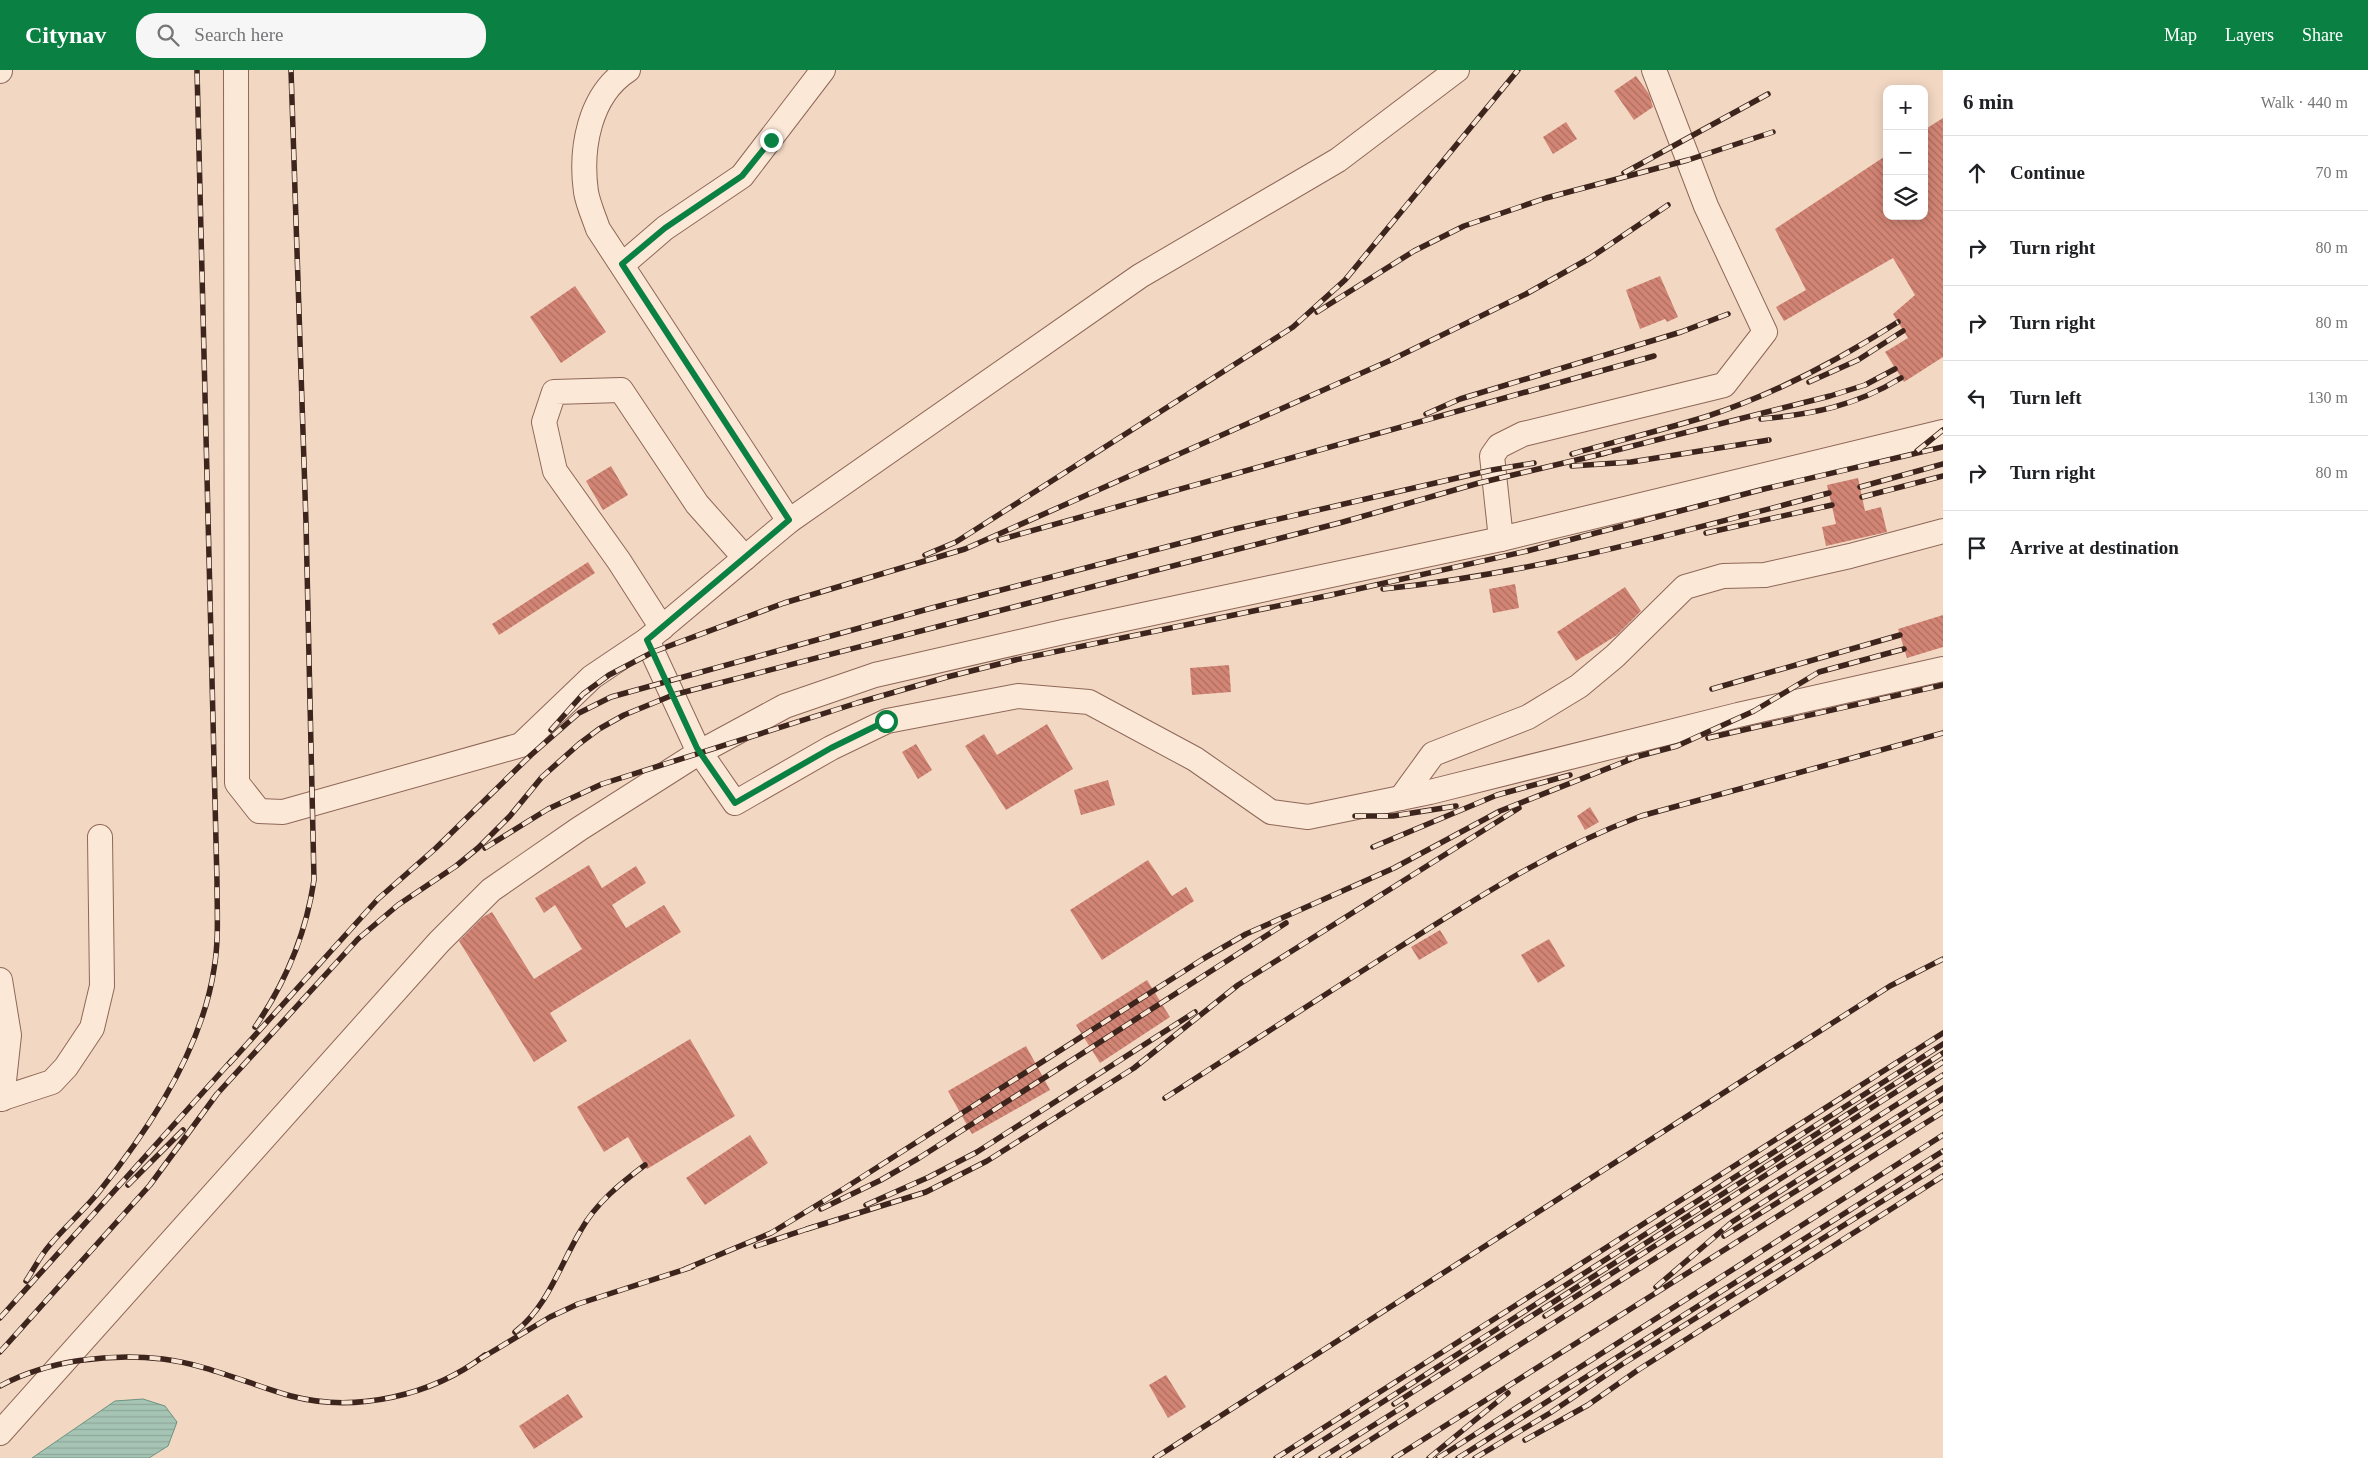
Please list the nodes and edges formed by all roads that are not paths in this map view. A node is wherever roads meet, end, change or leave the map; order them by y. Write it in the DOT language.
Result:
graph roads {
  1 [pos="236,70"];
  2 [pos="628,70"];
  3 [pos="823,70"];
  4 [pos="1457,70"];
  5 [pos="1654,70"];
  6 [pos="622,264"];
  7 [pos="1943,432"];
  8 [pos="789,520"];
  9 [pos="1943,531"];
  10 [pos="1501,538"];
  11 [pos="745,558"];
  12 [pos="655,634"];
  13 [pos="1943,669"];
  14 [pos="700,752"];
  15 [pos="1401,798"];
  16 [pos="100,837"];
  17 [pos="0,980"];
  18 [pos="1,1099"];
  19 [pos="0,1433"];
  1 -- 12 [label="lane"];
  2 -- 6 [label="lane"];
  3 -- 6 [label="lane"];
  4 -- 8 [label="lane"];
  5 -- 10 [label="lane"];
  6 -- 8 [label="lane"];
  7 -- 10 [label="lane"];
  8 -- 11 [label="lane"];
  9 -- 15 [label="lane"];
  10 -- 14 [label="lane"];
  11 -- 12 [label="lane"];
  11 -- 12 [label="lane"];
  12 -- 14 [label="lane"];
  13 -- 15 [label="lane"];
  14 -- 15 [label="lane"];
  14 -- 19 [label="lane"];
  16 -- 18 [label="lane"];
  17 -- 18 [label="lane"];
}
